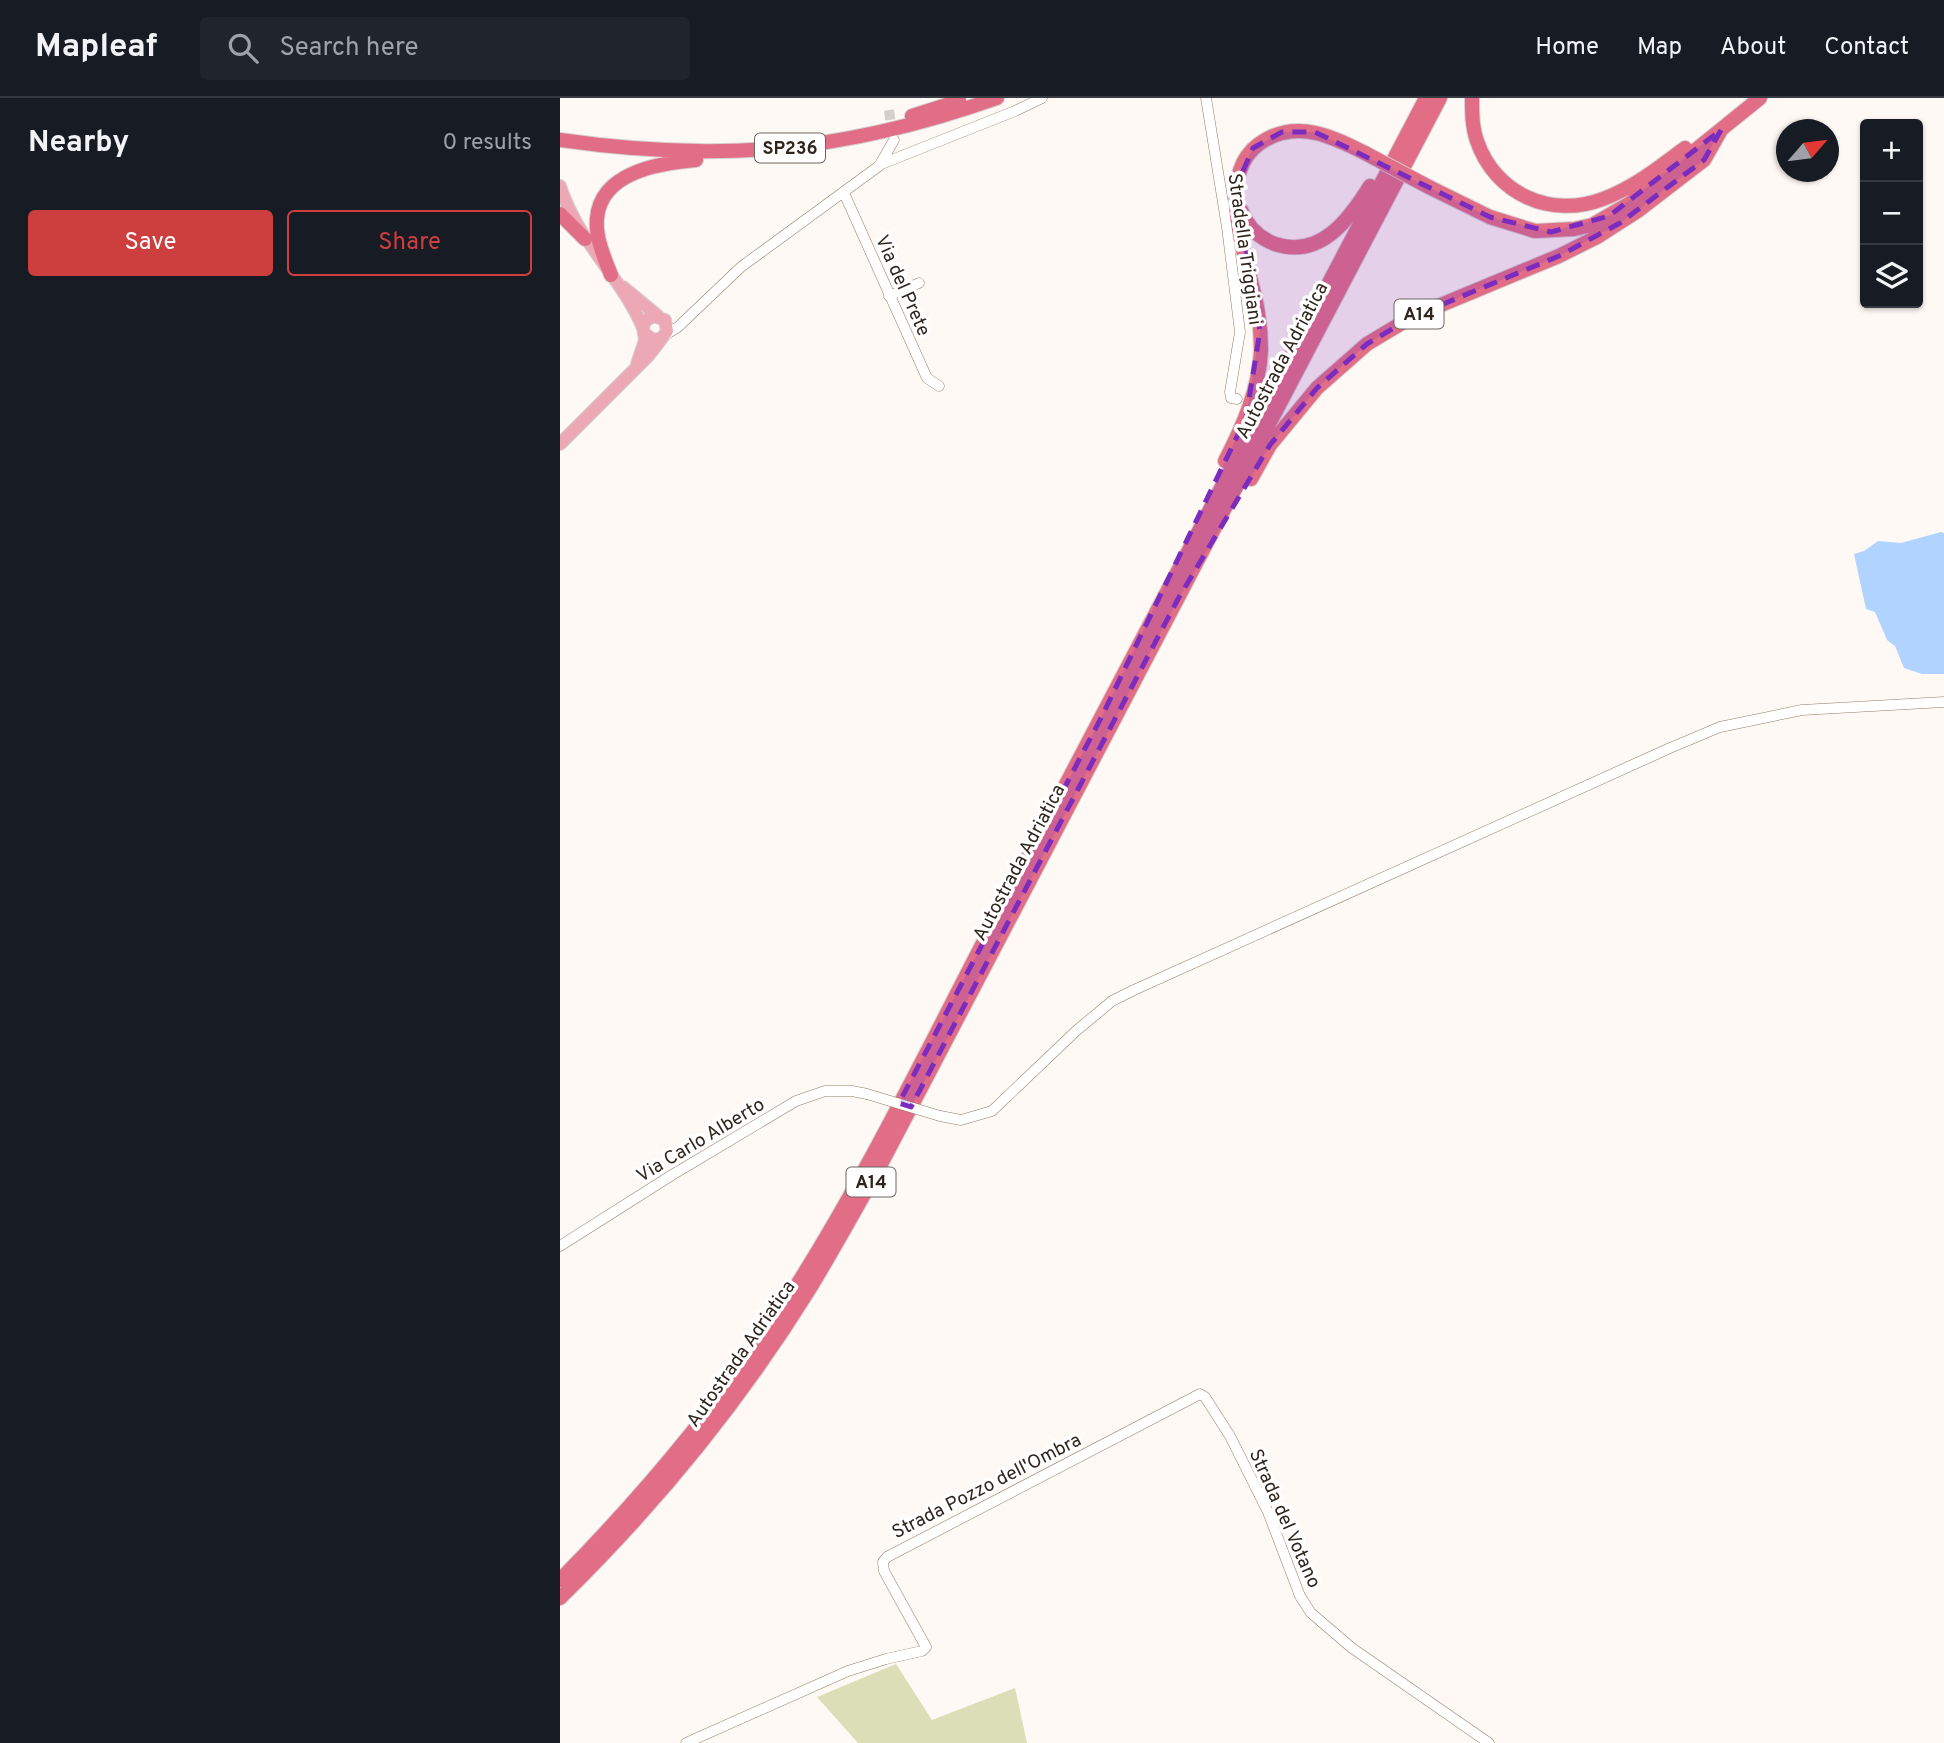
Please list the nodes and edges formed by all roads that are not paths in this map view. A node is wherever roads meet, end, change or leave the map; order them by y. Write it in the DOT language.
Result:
graph roads {
  1 [pos="970,98"];
  2 [pos="997,98"];
  3 [pos="1042,98"];
  4 [pos="1206,98"];
  5 [pos="1425,98"];
  6 [pos="1440,98"];
  7 [pos="1472,98"];
  8 [pos="1760,98"];
  9 [pos="1721,130"];
  10 [pos="560,131"];
  11 [pos="578,138"];
  12 [pos="560,140"];
  13 [pos="894,140"];
  14 [pos="757,151"];
  15 [pos="879,166"];
  16 [pos="560,186"];
  17 [pos="1236,187"];
  18 [pos="844,193"];
  19 [pos="560,214"];
  20 [pos="585,239"];
  21 [pos="614,279"];
  22 [pos="919,283"];
  23 [pos="889,296"];
  24 [pos="692,312"];
  25 [pos="660,317"];
  26 [pos="644,331"];
  27 [pos="664,337"];
  28 [pos="635,368"];
  29 [pos="939,386"];
  30 [pos="1237,399"];
  31 [pos="560,444"];
  32 [pos="1187,582"];
  33 [pos="1134,654"];
  34 [pos="1944,702"];
  35 [pos="560,1246"];
  36 [pos="1200,1394"];
  37 [pos="560,1580"];
  38 [pos="560,1598"];
  39 [pos="686,1743"];
  40 [pos="1489,1743"];
  1 -- 11 [label="highway, SP236"];
  2 -- 14 [label="highway, SP236"];
  3 -- 15 [label="street"];
  4 -- 30 [label="street, Stradella Triggiani"];
  5 -- 17 [label="highway, A14"];
  5 -- 33 [label="highway, Autostrada Adriatica / A14"];
  6 -- 32 [label="highway, Autostrada Adriatica / A14"];
  7 -- 9 [label="highway"];
  8 -- 9 [label="highway"];
  9 -- 17 [label="highway, A14, bridge"];
  9 -- 32 [label="highway, A14"];
  10 -- 11 [label="highway, SP236"];
  11 -- 12 [label="highway, SP236"];
  11 -- 14 [label="highway, SP236"];
  13 -- 15 [label="street"];
  14 -- 21 [label="highway"];
  15 -- 18 [label="street"];
  16 -- 20 [label="main road"];
  17 -- 33 [label="highway, A14"];
  18 -- 23 [label="street, Via del Prete"];
  18 -- 24 [label="street"];
  19 -- 20 [label="highway"];
  20 -- 21 [label="main road"];
  21 -- 25 [label="main road"];
  21 -- 26 [label="main road"];
  22 -- 23 [label="street"];
  23 -- 29 [label="street, Via del Prete"];
  24 -- 25 [label="street"];
  24 -- 27 [label="street"];
  25 -- 26 [label="main road"];
  25 -- 27 [label="main road"];
  26 -- 27 [label="main road"];
  26 -- 28 [label="main road"];
  27 -- 28 [label="main road"];
  28 -- 31 [label="main road"];
  32 -- 38 [label="highway, Autostrada Adriatica / A14"];
  33 -- 37 [label="highway, Autostrada Adriatica / A14"];
  34 -- 35 [label="street, Via Carlo Alberto, bridge"];
  36 -- 39 [label="street, Strada Pozzo dell'Ombra"];
  36 -- 40 [label="street, Strada del Votano"];
}
